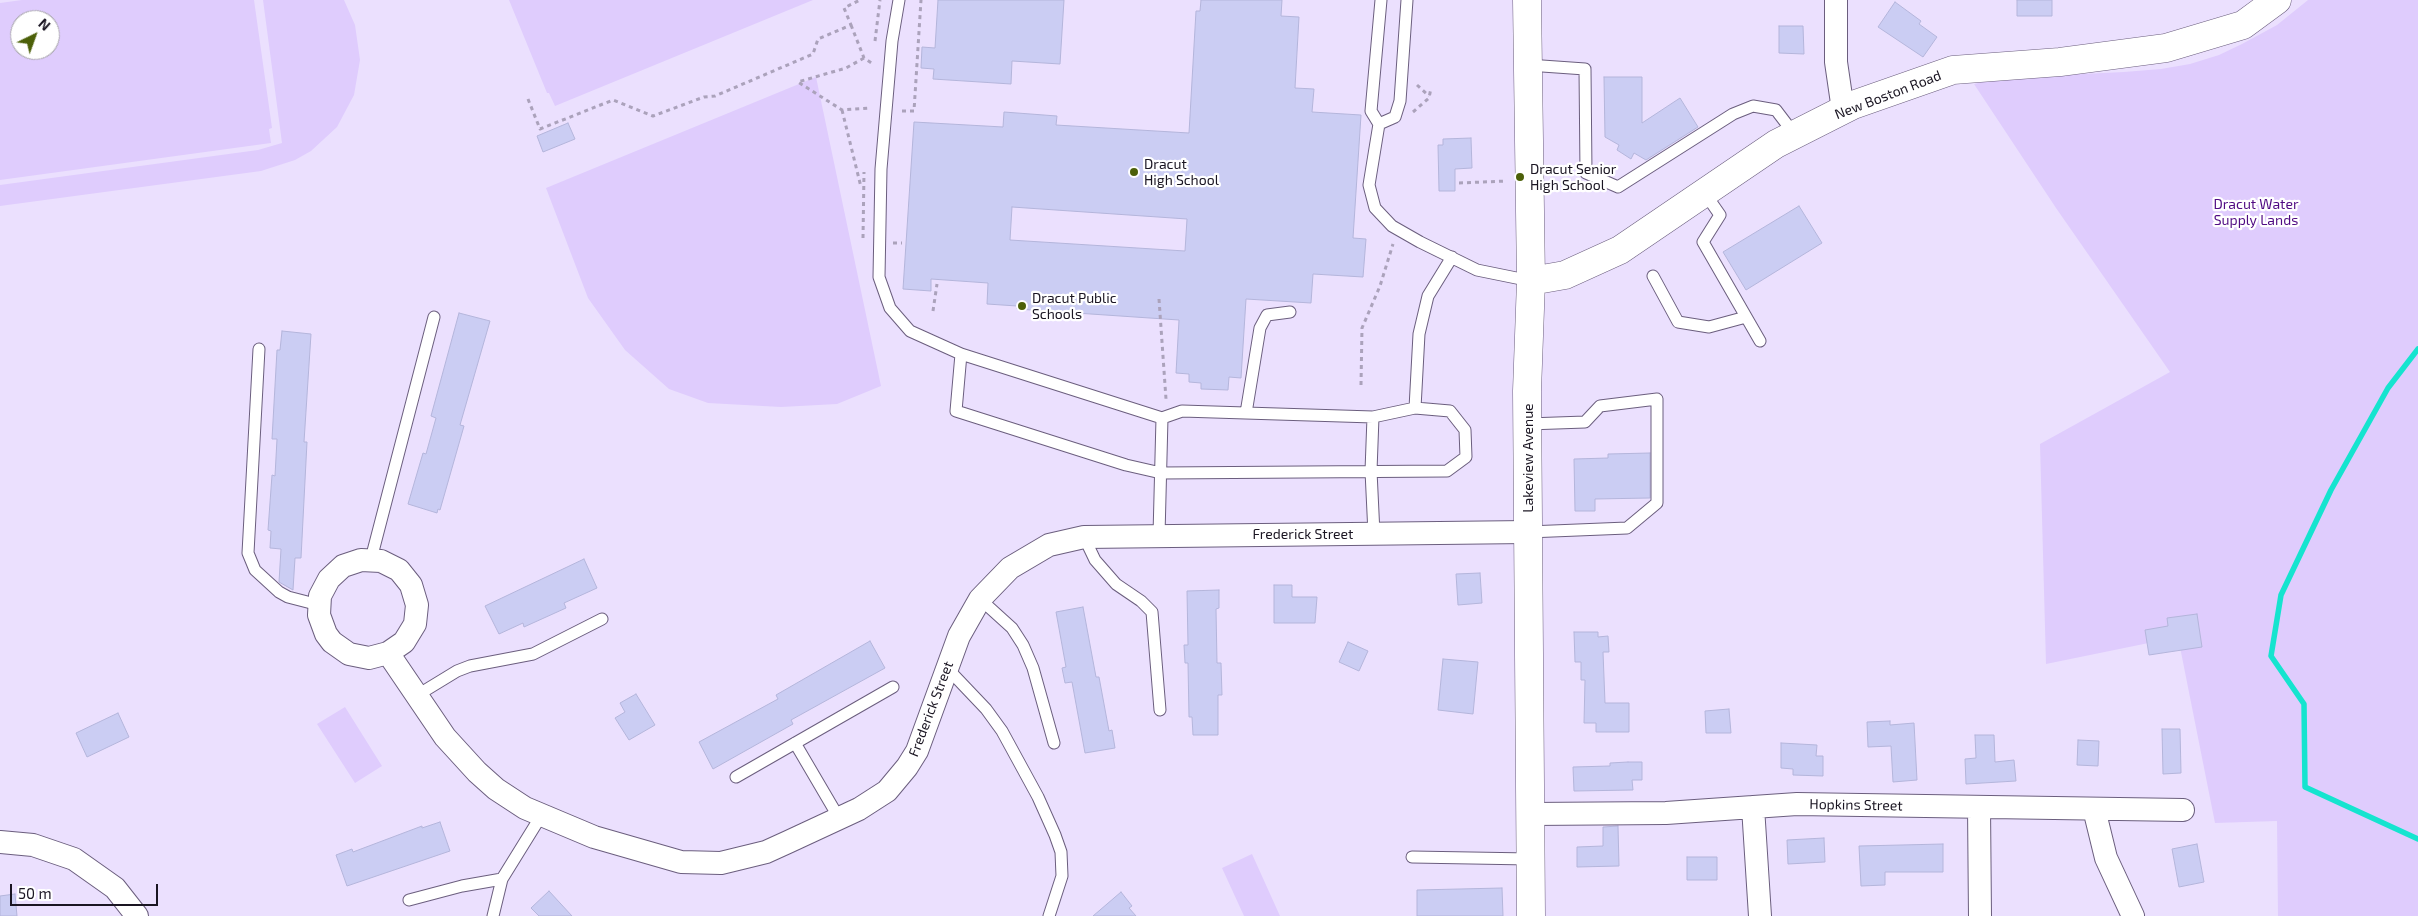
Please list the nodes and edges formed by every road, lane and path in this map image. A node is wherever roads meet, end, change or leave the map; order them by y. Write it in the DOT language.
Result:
graph roads {
  1 [pos="860,0"];
  2 [pos="899,0"];
  3 [pos="921,0"];
  4 [pos="1381,0"];
  5 [pos="1407,0"];
  6 [pos="1527,0"];
  7 [pos="1836,0"];
  8 [pos="2277,0"];
  9 [pos="852,26"];
  10 [pos="864,58"];
  11 [pos="873,64"];
  12 [pos="1528,65"];
  13 [pos="1431,88"];
  14 [pos="528,99"];
  15 [pos="869,108"];
  16 [pos="842,110"];
  17 [pos="1843,110"];
  18 [pos="902,111"];
  19 [pos="1410,115"];
  20 [pos="1379,124"];
  21 [pos="1795,135"];
  22 [pos="1506,181"];
  23 [pos="1459,183"];
  24 [pos="862,191"];
  25 [pos="1704,192"];
  26 [pos="1394,240"];
  27 [pos="1452,257"];
  28 [pos="1653,276"];
  29 [pos="1531,281"];
  30 [pos="937,284"];
  31 [pos="1159,299"];
  32 [pos="933,311"];
  33 [pos="1290,312"];
  34 [pos="434,317"];
  35 [pos="1746,317"];
  36 [pos="1760,341"];
  37 [pos="259,349"];
  38 [pos="961,354"];
  39 [pos="1360,385"];
  40 [pos="1166,399"];
  41 [pos="1415,408"];
  42 [pos="1246,413"];
  43 [pos="1373,417"];
  44 [pos="1162,418"];
  45 [pos="1528,424"];
  46 [pos="1371,471"];
  47 [pos="1161,473"];
  48 [pos="1528,532"];
  49 [pos="1374,534"];
  50 [pos="1159,535"];
  51 [pos="1084,537"];
  52 [pos="371,560"];
  53 [pos="980,599"];
  54 [pos="319,605"];
  55 [pos="602,620"];
  56 [pos="388,653"];
  57 [pos="948,668"];
  58 [pos="893,686"];
  59 [pos="416,696"];
  60 [pos="1160,710"];
  61 [pos="795,743"];
  62 [pos="1054,744"];
  63 [pos="736,777"];
  64 [pos="1753,807"];
  65 [pos="1979,807"];
  66 [pos="2094,809"];
  67 [pos="2183,810"];
  68 [pos="1530,814"];
  69 [pos="541,816"];
  70 [pos="839,818"];
  71 [pos="0,842"];
  72 [pos="1412,857"];
  73 [pos="1530,859"];
  74 [pos="502,879"];
  75 [pos="409,900"];
  76 [pos="1053,915"];
  77 [pos="137,916"];
  78 [pos="493,916"];
  79 [pos="1531,916"];
  80 [pos="1760,916"];
  81 [pos="1980,916"];
  82 [pos="2133,916"];
  1 -- 9 [label="path"];
  2 -- 38 [label="lane"];
  3 -- 18 [label="path"];
  4 -- 20 [label="lane"];
  5 -- 20 [label="lane"];
  6 -- 12 [label="main road, Lakeview Avenue"];
  7 -- 17 [label="street"];
  8 -- 17 [label="main road, New Boston Road"];
  9 -- 10 [label="path"];
  9 -- 14 [label="path"];
  10 -- 11 [label="path"];
  10 -- 16 [label="path"];
  12 -- 21 [label="lane"];
  12 -- 29 [label="main road, Lakeview Avenue"];
  13 -- 19 [label="path"];
  15 -- 16 [label="path"];
  16 -- 24 [label="path"];
  17 -- 21 [label="main road, New Boston Road"];
  20 -- 27 [label="lane"];
  21 -- 25 [label="main road, New Boston Road"];
  22 -- 23 [label="path"];
  25 -- 29 [label="main road, New Boston Road"];
  25 -- 35 [label="lane"];
  26 -- 39 [label="path"];
  27 -- 29 [label="lane"];
  27 -- 41 [label="lane"];
  28 -- 35 [label="lane"];
  29 -- 45 [label="main road, Lakeview Avenue"];
  30 -- 32 [label="path"];
  31 -- 40 [label="path"];
  33 -- 42 [label="lane"];
  34 -- 52 [label="lane"];
  35 -- 36 [label="lane"];
  37 -- 54 [label="lane"];
  38 -- 44 [label="lane"];
  38 -- 47 [label="lane"];
  41 -- 43 [label="lane"];
  41 -- 46 [label="lane"];
  42 -- 43 [label="lane"];
  42 -- 44 [label="lane"];
  43 -- 46 [label="lane"];
  44 -- 47 [label="lane"];
  45 -- 48 [label="main road, Lakeview Avenue"];
  45 -- 48 [label="lane"];
  46 -- 47 [label="lane"];
  46 -- 49 [label="lane"];
  47 -- 50 [label="lane"];
  48 -- 49 [label="street, Frederick Street"];
  48 -- 68 [label="main road, Lakeview Avenue"];
  49 -- 50 [label="street, Frederick Street"];
  50 -- 51 [label="street, Frederick Street"];
  51 -- 53 [label="street, Frederick Street"];
  51 -- 60 [label="lane"];
  52 -- 54 [label="street"];
  52 -- 56 [label="street"];
  53 -- 57 [label="street, Frederick Street"];
  53 -- 62 [label="lane"];
  54 -- 56 [label="street"];
  55 -- 59 [label="lane"];
  56 -- 59 [label="street, Frederick Street"];
  57 -- 70 [label="street, Frederick Street"];
  57 -- 76 [label="lane"];
  58 -- 61 [label="lane"];
  59 -- 69 [label="street, Frederick Street"];
  61 -- 63 [label="lane"];
  61 -- 70 [label="lane"];
  64 -- 65 [label="street, Hopkins Street"];
  64 -- 68 [label="street, Hopkins Street"];
  64 -- 80 [label="street"];
  65 -- 66 [label="street, Hopkins Street"];
  65 -- 81 [label="street"];
  66 -- 67 [label="street, Hopkins Street"];
  66 -- 82 [label="street"];
  68 -- 73 [label="main road, Lakeview Avenue"];
  69 -- 70 [label="street, Frederick Street"];
  69 -- 74 [label="lane"];
  71 -- 77 [label="street"];
  72 -- 73 [label="lane"];
  73 -- 79 [label="main road, Lakeview Avenue"];
  74 -- 75 [label="lane"];
  74 -- 78 [label="lane"];
}
